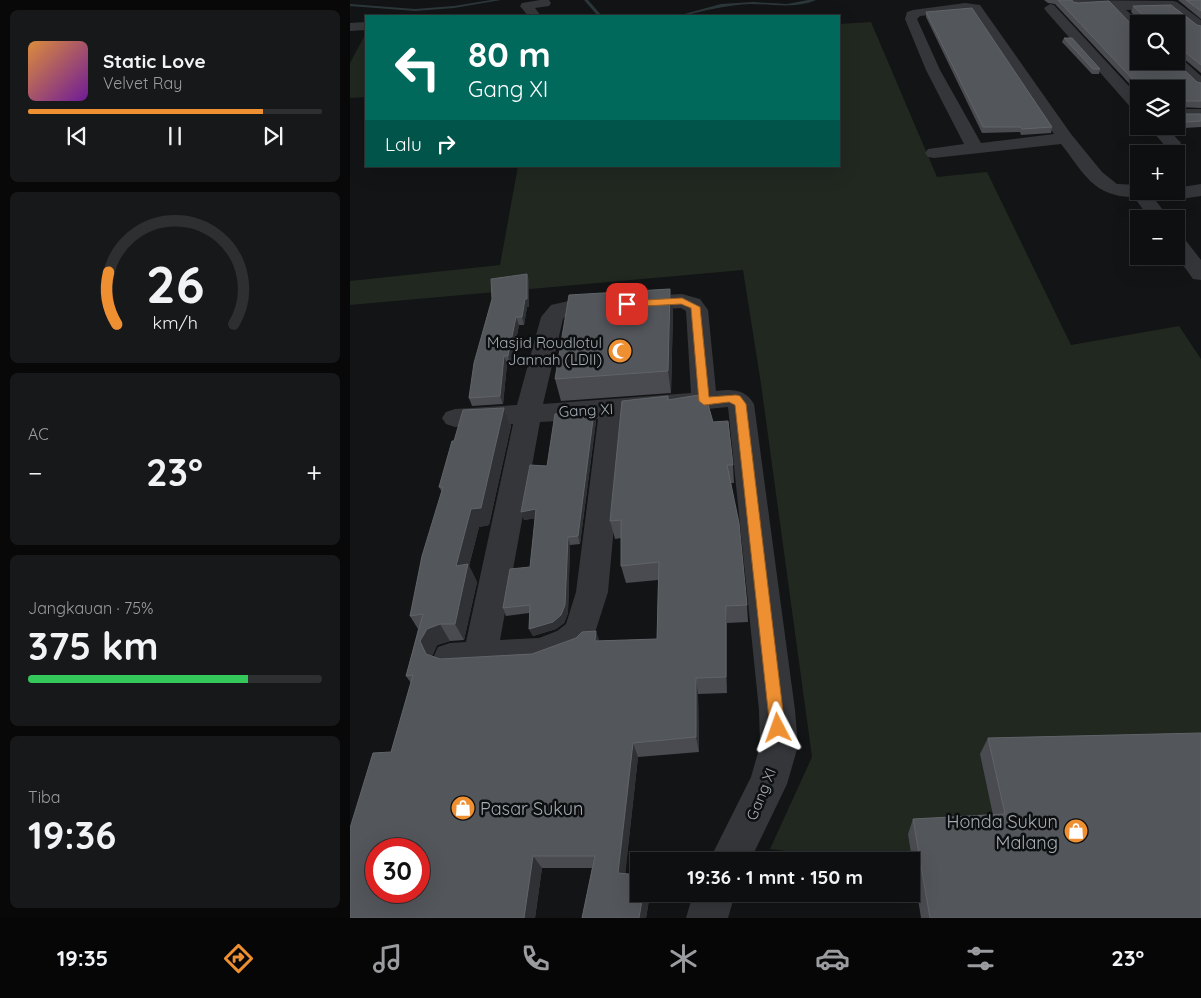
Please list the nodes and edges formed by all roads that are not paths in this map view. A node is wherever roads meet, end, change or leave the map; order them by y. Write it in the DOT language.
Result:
graph roads {
  1 [pos="1144,0"];
  2 [pos="1084,2"];
  3 [pos="545,3"];
  4 [pos="1050,8"];
  5 [pos="534,15"];
  6 [pos="1130,20"];
  7 [pos="365,26"];
  8 [pos="1201,26"];
  9 [pos="350,27"];
  10 [pos="1185,69"];
  11 [pos="1201,84"];
  12 [pos="1130,97"];
  13 [pos="1185,114"];
  14 [pos="1201,114"];
  15 [pos="1164,135"];
  16 [pos="1065,138"];
  17 [pos="1172,143"];
  18 [pos="975,148"];
  19 [pos="934,153"];
  20 [pos="1185,187"];
  21 [pos="1201,190"];
  22 [pos="1130,192"];
  23 [pos="1185,193"];
  24 [pos="1185,253"];
  25 [pos="1201,274"];
  26 [pos="704,401"];
  27 [pos="612,409"];
  28 [pos="528,414"];
  29 [pos="455,418"];
  30 [pos="734,852"];
  31 [pos="711,902"];
  32 [pos="707,918"];
  1 -- 2 [label="street"];
  3 -- 5 [label="street"];
  4 -- 12 [label="street"];
  6 -- 8 [label="street"];
  7 -- 9 [label="street"];
  10 -- 11 [label="street"];
  13 -- 14 [label="street"];
  15 -- 17 [label="street"];
  16 -- 18 [label="street"];
  16 -- 18 [label="street"];
  16 -- 22 [label="street"];
  18 -- 19 [label="street"];
  20 -- 21 [label="street"];
  21 -- 23 [label="street"];
  24 -- 25 [label="street"];
  26 -- 27 [label="street, Gang XI"];
  26 -- 28 [label="street"];
  26 -- 30 [label="street, Gang XI"];
  27 -- 28 [label="street, Gang XI"];
  27 -- 28 [label="street"];
  28 -- 29 [label="street, Gang XI"];
  31 -- 32 [label="street"];
}
